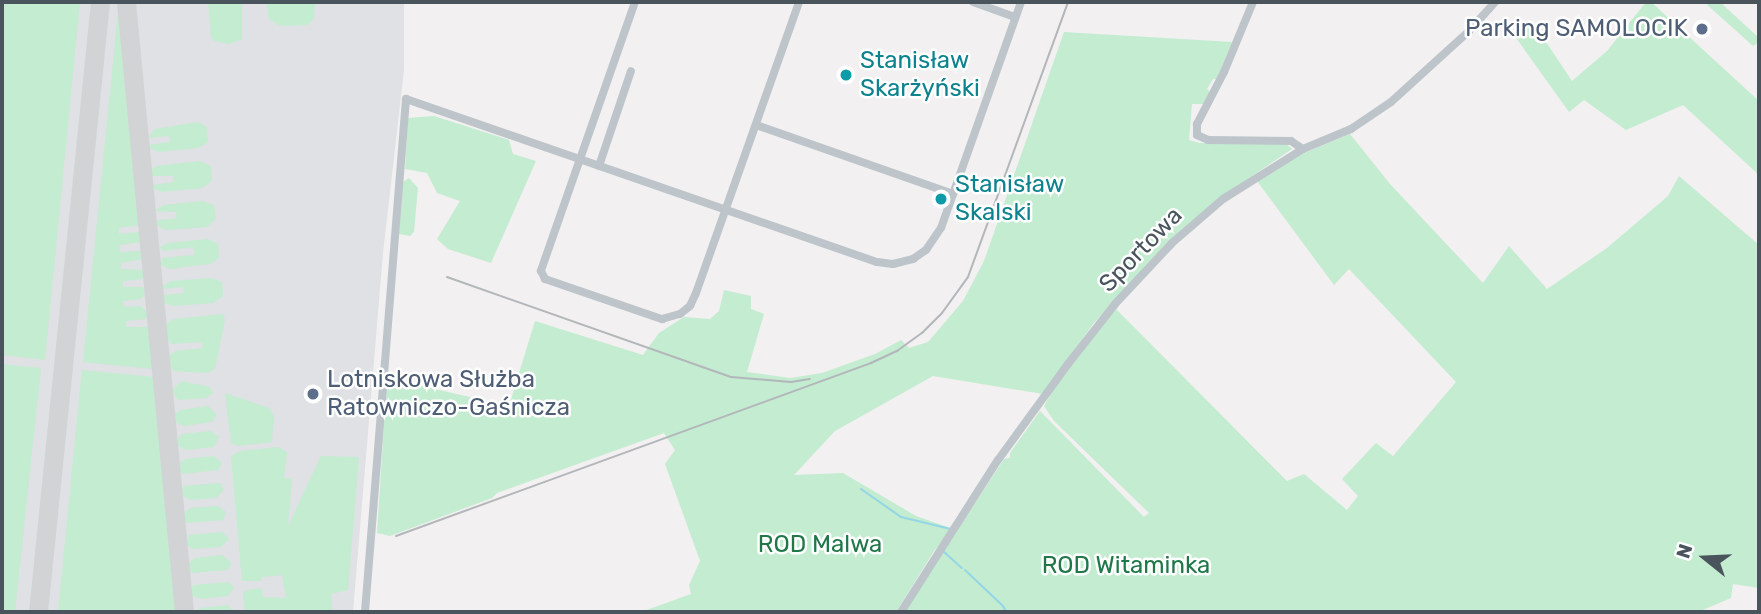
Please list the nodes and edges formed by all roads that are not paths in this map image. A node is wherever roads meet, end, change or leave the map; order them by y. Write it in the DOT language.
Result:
graph roads {
  1 [pos="635,2"];
  2 [pos="799,2"];
  3 [pos="973,2"];
  4 [pos="1021,2"];
  5 [pos="1253,2"];
  6 [pos="1495,2"];
  7 [pos="1015,16"];
  8 [pos="631,71"];
  9 [pos="755,125"];
  10 [pos="1303,149"];
  11 [pos="580,159"];
  12 [pos="599,166"];
  13 [pos="953,194"];
  14 [pos="726,210"];
  15 [pos="365,612"];
  16 [pos="901,612"];
  1 -- 11 [label="street"];
  2 -- 9 [label="street"];
  3 -- 7 [label="street"];
  4 -- 7 [label="street"];
  5 -- 10 [label="street"];
  6 -- 10 [label="street, Sportowa"];
  7 -- 13 [label="street"];
  8 -- 12 [label="street"];
  9 -- 13 [label="street"];
  9 -- 14 [label="street"];
  10 -- 16 [label="street, Sportowa"];
  11 -- 12 [label="street"];
  11 -- 14 [label="street"];
  11 -- 15 [label="street"];
  12 -- 14 [label="street"];
  13 -- 14 [label="street"];
}
